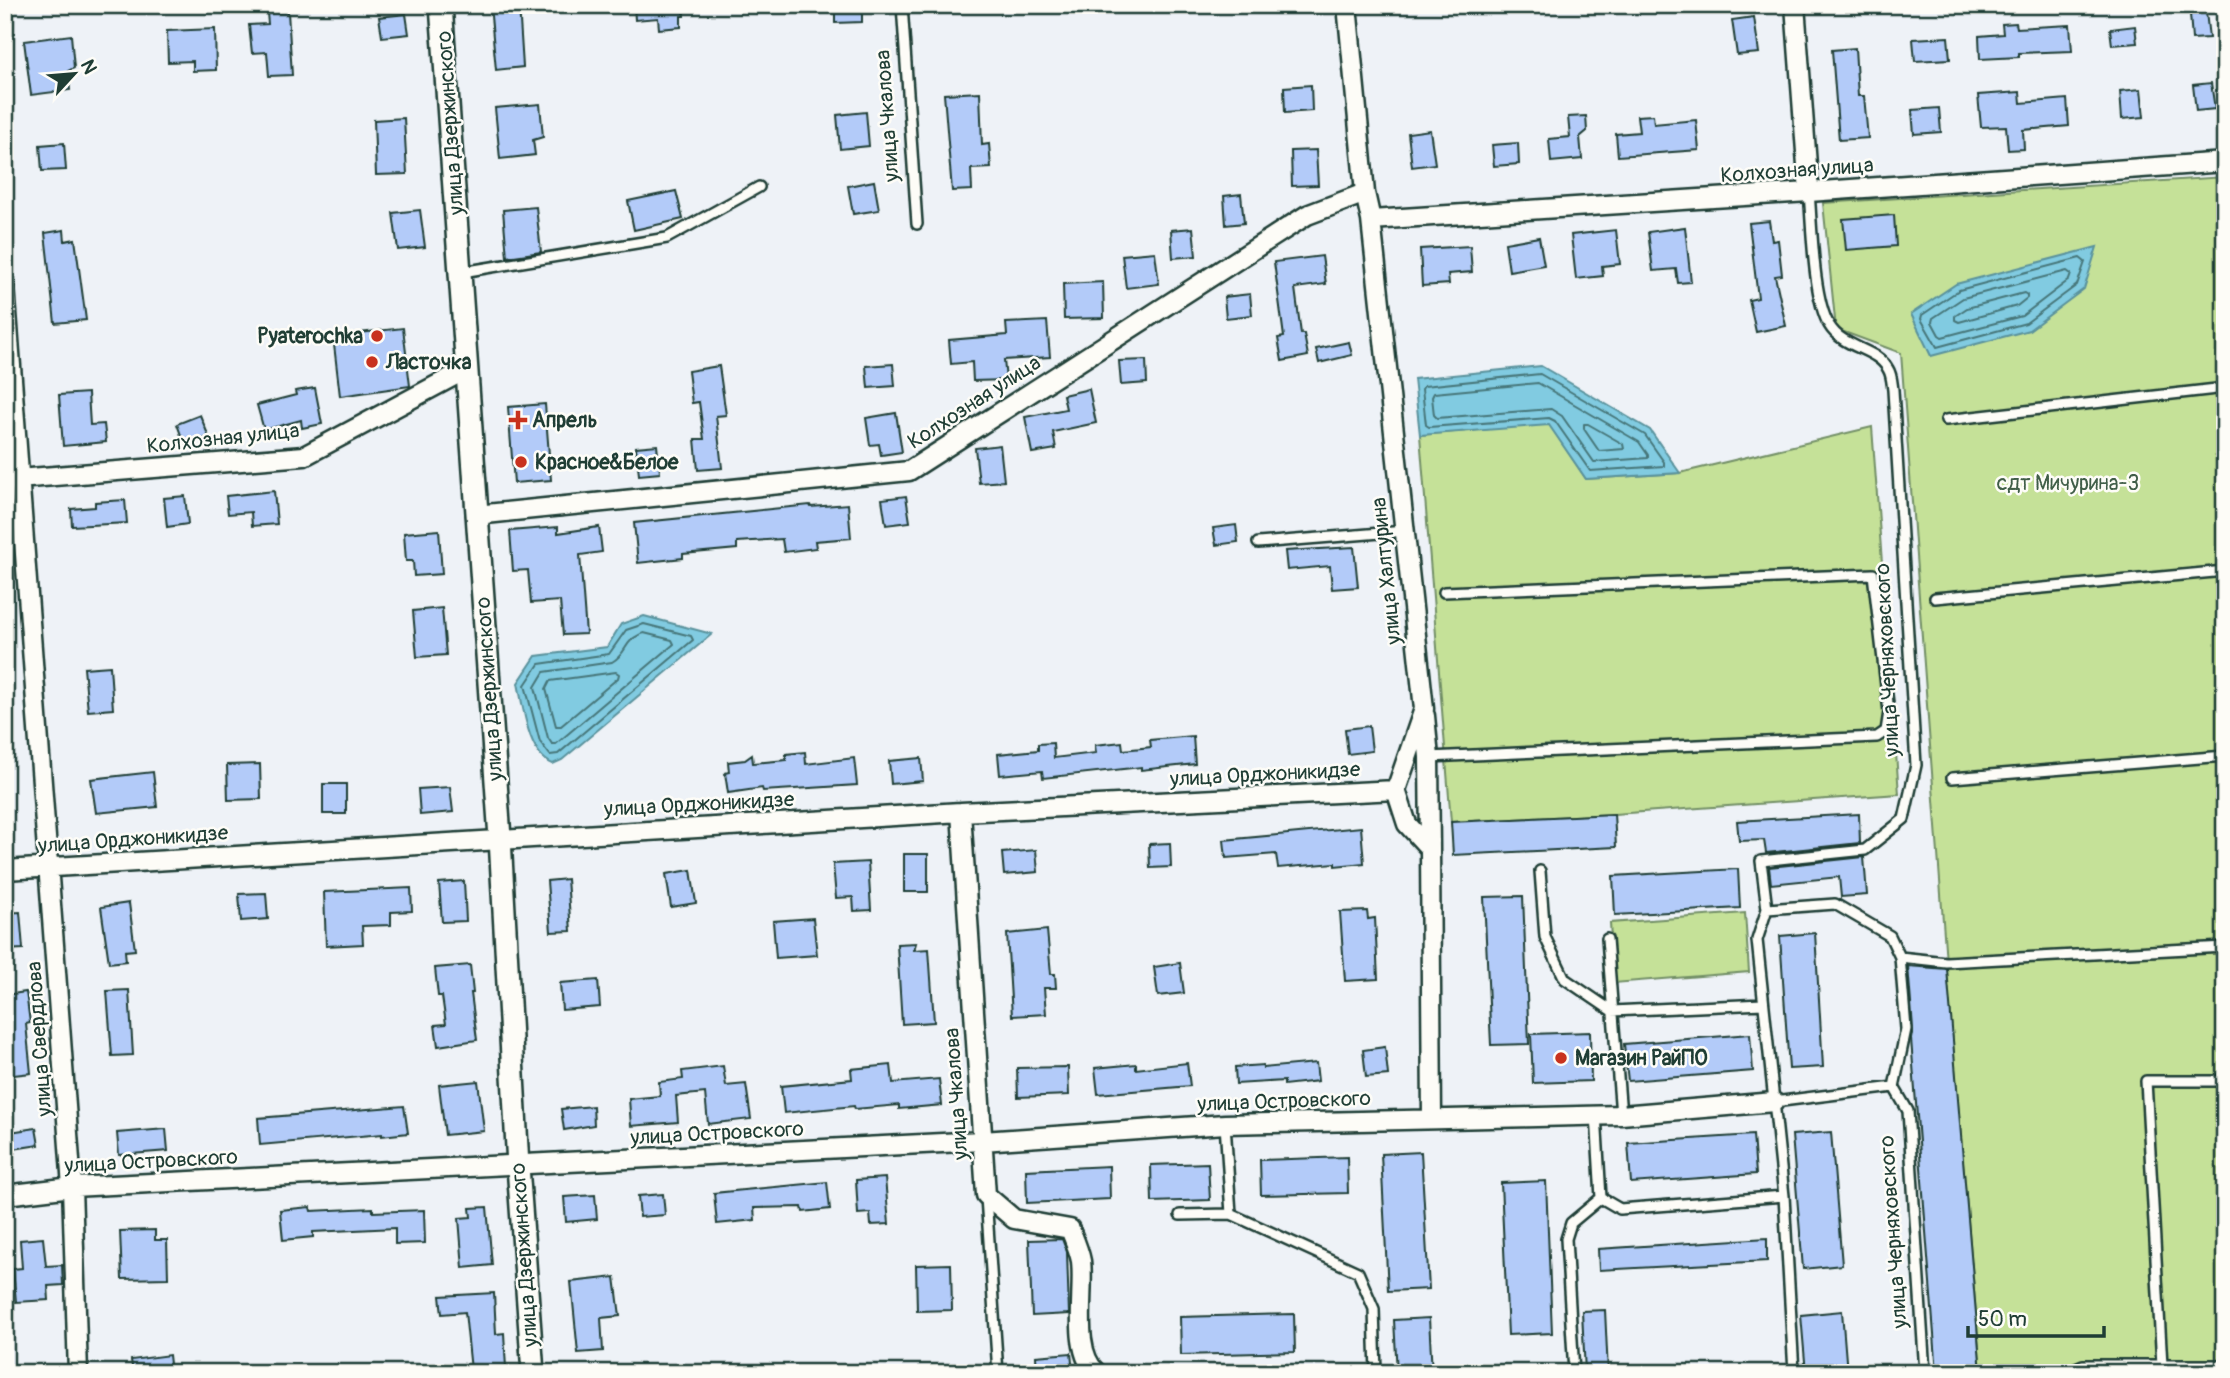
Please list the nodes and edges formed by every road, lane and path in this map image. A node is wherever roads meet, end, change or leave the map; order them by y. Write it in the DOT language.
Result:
graph roads {
  1 [pos="441,5"];
  2 [pos="902,5"];
  3 [pos="1347,5"];
  4 [pos="1795,5"];
  5 [pos="2225,162"];
  6 [pos="759,187"];
  7 [pos="1809,192"];
  8 [pos="1365,193"];
  9 [pos="1371,220"];
  10 [pos="917,224"];
  11 [pos="460,273"];
  12 [pos="5,285"];
  13 [pos="467,369"];
  14 [pos="2225,388"];
  15 [pos="1946,420"];
  16 [pos="13,479"];
  17 [pos="476,515"];
  18 [pos="1405,531"];
  19 [pos="1258,543"];
  20 [pos="2225,571"];
  21 [pos="1444,592"];
  22 [pos="1935,598"];
  23 [pos="1424,709"];
  24 [pos="2225,756"];
  25 [pos="1429,757"];
  26 [pos="1952,778"];
  27 [pos="1396,790"];
  28 [pos="961,812"];
  29 [pos="499,838"];
  30 [pos="1430,849"];
  31 [pos="50,867"];
  32 [pos="5,870"];
  33 [pos="1541,872"];
  34 [pos="1767,909"];
  35 [pos="1606,939"];
  36 [pos="2225,947"];
  37 [pos="1900,957"];
  38 [pos="1763,1004"];
  39 [pos="1612,1011"];
  40 [pos="2225,1081"];
  41 [pos="1894,1087"];
  42 [pos="1774,1102"];
  43 [pos="1596,1114"];
  44 [pos="1621,1115"];
  45 [pos="1432,1119"];
  46 [pos="1225,1124"];
  47 [pos="982,1141"];
  48 [pos="518,1166"];
  49 [pos="72,1187"];
  50 [pos="5,1195"];
  51 [pos="986,1195"];
  52 [pos="1783,1196"];
  53 [pos="1601,1198"];
  54 [pos="1231,1214"];
  55 [pos="1180,1215"];
  56 [pos="2225,1365"];
  57 [pos="2163,1369"];
  58 [pos="78,1373"];
  59 [pos="533,1373"];
  60 [pos="998,1373"];
  61 [pos="1097,1373"];
  62 [pos="1376,1373"];
  63 [pos="1574,1373"];
  64 [pos="1794,1373"];
  65 [pos="1925,1373"];
  66 [pos="2064,1373"];
  1 -- 11 [label="street, улица Дзержинского"];
  2 -- 10 [label="lane, улица Чкалова"];
  3 -- 8 [label="street, улица Халтурина"];
  4 -- 7 [label="street, улица Черняховского"];
  5 -- 7 [label="street, Колхозная улица"];
  6 -- 11 [label="lane"];
  7 -- 9 [label="street, Колхозная улица"];
  7 -- 34 [label="lane, улица Черняховского"];
  8 -- 9 [label="street, улица Халтурина"];
  8 -- 17 [label="street, Колхозная улица"];
  9 -- 18 [label="street, улица Халтурина"];
  11 -- 13 [label="street, улица Дзержинского"];
  12 -- 16 [label="street, улица Свердлова"];
  13 -- 16 [label="street, Колхозная улица"];
  13 -- 17 [label="street, улица Дзержинского"];
  14 -- 15 [label="lane"];
  16 -- 31 [label="street, улица Свердлова"];
  17 -- 29 [label="street, улица Дзержинского"];
  18 -- 19 [label="lane"];
  18 -- 23 [label="street, улица Халтурина"];
  20 -- 22 [label="lane"];
  21 -- 25 [label="lane"];
  23 -- 25 [label="street"];
  23 -- 27 [label="street, улица Халтурина"];
  24 -- 26 [label="lane"];
  25 -- 30 [label="street"];
  27 -- 28 [label="street, улица Орджоникидзе"];
  27 -- 30 [label="street"];
  28 -- 29 [label="street, улица Орджоникидзе"];
  28 -- 47 [label="street, улица Чкалова"];
  29 -- 31 [label="street, улица Орджоникидзе"];
  29 -- 48 [label="street, улица Дзержинского"];
  30 -- 45 [label="street"];
  31 -- 32 [label="street, улица Орджоникидзе"];
  31 -- 49 [label="street, улица Свердлова"];
  33 -- 39 [label="lane"];
  34 -- 37 [label="lane"];
  34 -- 38 [label="lane"];
  35 -- 39 [label="lane"];
  36 -- 37 [label="lane"];
  37 -- 41 [label="lane"];
  38 -- 39 [label="lane"];
  38 -- 42 [label="lane"];
  39 -- 44 [label="lane"];
  40 -- 57 [label="lane"];
  41 -- 42 [label="lane"];
  41 -- 65 [label="lane, улица Черняховского"];
  42 -- 44 [label="street, улица Островского"];
  42 -- 52 [label="lane"];
  43 -- 44 [label="street, улица Островского"];
  43 -- 45 [label="street, улица Островского"];
  43 -- 53 [label="lane"];
  45 -- 46 [label="street, улица Островского"];
  46 -- 47 [label="street, улица Островского"];
  46 -- 54 [label="lane"];
  47 -- 48 [label="street, улица Островского"];
  47 -- 51 [label="street, улица Чкалова"];
  48 -- 49 [label="street, улица Островского"];
  48 -- 59 [label="street, улица Дзержинского"];
  49 -- 50 [label="street, улица Островского"];
  49 -- 58 [label="street, улица Свердлова"];
  51 -- 60 [label="lane, улица Чкалова"];
  51 -- 61 [label="street"];
  52 -- 53 [label="lane"];
  52 -- 64 [label="lane"];
  53 -- 63 [label="lane"];
  54 -- 55 [label="lane"];
  54 -- 62 [label="lane"];
  56 -- 57 [label="lane"];
  57 -- 66 [label="lane"];
}
